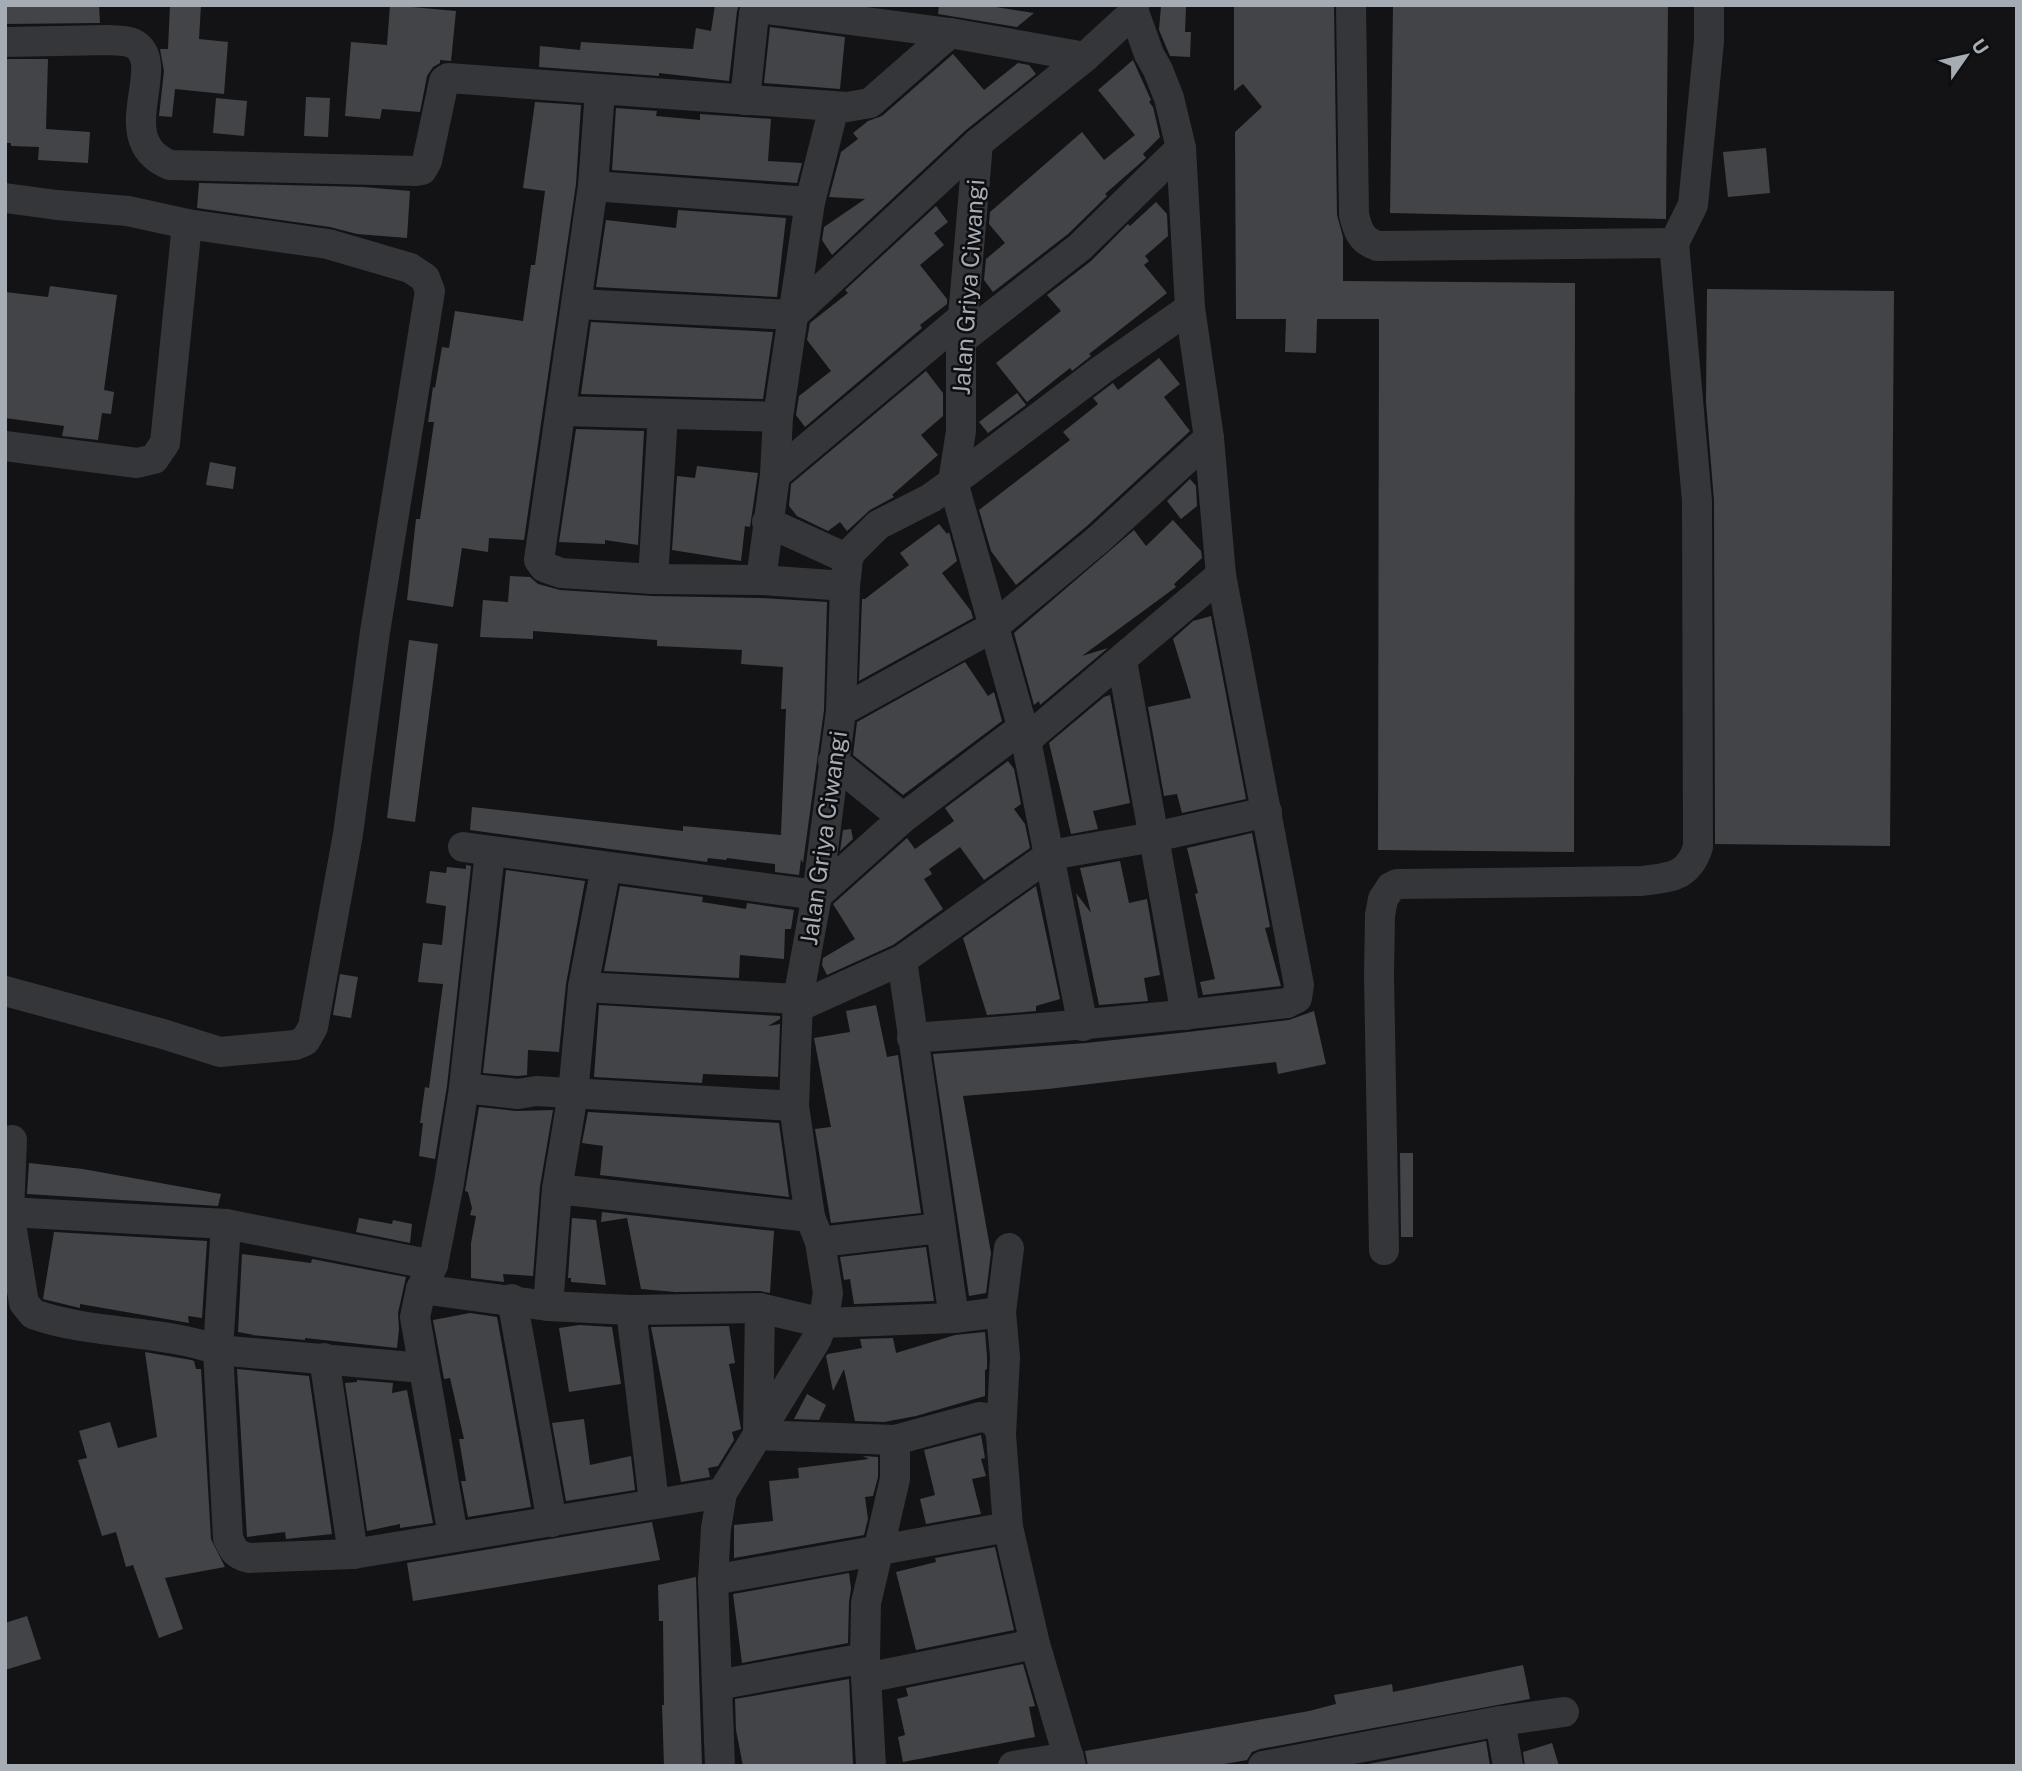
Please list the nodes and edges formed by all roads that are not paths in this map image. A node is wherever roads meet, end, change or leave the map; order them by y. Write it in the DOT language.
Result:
graph roads {
  1 [pos="1351,5"];
  2 [pos="1709,5"];
  3 [pos="1134,8"];
  4 [pos="950,33"];
  5 [pos="5,42"];
  6 [pos="1086,57"];
  7 [pos="600,91"];
  8 [pos="745,100"];
  9 [pos="834,107"];
  10 [pos="978,143"];
  11 [pos="1181,148"];
  12 [pos="593,186"];
  13 [pos="5,198"];
  14 [pos="810,202"];
  15 [pos="187,224"];
  16 [pos="1674,243"];
  17 [pos="577,304"];
  18 [pos="1190,308"];
  19 [pos="793,315"];
  20 [pos="962,329"];
  21 [pos="562,411"];
  22 [pos="663,414"];
  23 [pos="778,417"];
  24 [pos="1209,438"];
  25 [pos="5,446"];
  26 [pos="775,475"];
  27 [pos="953,482"];
  28 [pos="768,522"];
  29 [pos="847,573"];
  30 [pos="1221,575"];
  31 [pos="653,579"];
  32 [pos="761,580"];
  33 [pos="993,626"];
  34 [pos="1122,661"];
  35 [pos="841,711"];
  36 [pos="1024,734"];
  37 [pos="833,761"];
  38 [pos="1267,812"];
  39 [pos="904,818"];
  40 [pos="1154,836"];
  41 [pos="1050,855"];
  42 [pos="606,867"];
  43 [pos="817,895"];
  44 [pos="902,960"];
  45 [pos="583,987"];
  46 [pos="5,991"];
  47 [pos="798,1003"];
  48 [pos="1185,1015"];
  49 [pos="1083,1026"];
  50 [pos="912,1038"];
  51 [pos="464,1088"];
  52 [pos="573,1094"];
  53 [pos="794,1106"];
  54 [pos="12,1140"];
  55 [pos="557,1189"];
  56 [pos="9,1212"];
  57 [pos="226,1224"];
  58 [pos="940,1228"];
  59 [pos="815,1229"];
  60 [pos="1009,1248"];
  61 [pos="1384,1250"];
  62 [pos="427,1277"];
  63 [pos="512,1300"];
  64 [pos="548,1306"];
  65 [pos="760,1308"];
  66 [pos="631,1310"];
  67 [pos="1001,1312"];
  68 [pos="954,1318"];
  69 [pos="823,1323"];
  70 [pos="218,1350"];
  71 [pos="324,1358"];
  72 [pos="423,1368"];
  73 [pos="758,1434"];
  74 [pos="1001,1435"];
  75 [pos="895,1440"];
  76 [pos="722,1493"];
  77 [pos="654,1502"];
  78 [pos="552,1522"];
  79 [pos="1008,1527"];
  80 [pos="453,1536"];
  81 [pos="879,1550"];
  82 [pos="353,1554"];
  83 [pos="713,1580"];
  84 [pos="1035,1644"];
  85 [pos="866,1668"];
  86 [pos="717,1685"];
  87 [pos="1564,1712"];
  88 [pos="1500,1721"];
  89 [pos="1070,1761"];
  90 [pos="1305,1762"];
  91 [pos="719,1766"];
  92 [pos="871,1766"];
  93 [pos="1013,1766"];
  94 [pos="1263,1766"];
  95 [pos="1508,1766"];
  1 -- 16 [label="street"];
  2 -- 16 [label="street"];
  3 -- 6 [label="street, Jalan Griya Ciwangi"];
  3 -- 11 [label="street"];
  4 -- 6 [label="street"];
  4 -- 8 [label="street"];
  4 -- 9 [label="street"];
  5 -- 7 [label="street"];
  6 -- 10 [label="street, Jalan Griya Ciwangi"];
  7 -- 8 [label="street"];
  7 -- 12 [label="street"];
  8 -- 9 [label="street"];
  9 -- 14 [label="street"];
  10 -- 19 [label="street"];
  10 -- 20 [label="street, Jalan Griya Ciwangi"];
  11 -- 18 [label="street"];
  11 -- 20 [label="street"];
  12 -- 14 [label="street"];
  12 -- 17 [label="street"];
  13 -- 15 [label="street"];
  14 -- 19 [label="street"];
  15 -- 25 [label="street"];
  15 -- 46 [label="street"];
  16 -- 61 [label="street"];
  17 -- 19 [label="street"];
  17 -- 21 [label="street"];
  18 -- 24 [label="street"];
  18 -- 27 [label="street"];
  19 -- 23 [label="street"];
  20 -- 26 [label="street"];
  20 -- 27 [label="street, Jalan Griya Ciwangi"];
  21 -- 22 [label="street"];
  21 -- 31 [label="street"];
  22 -- 23 [label="street"];
  22 -- 31 [label="street"];
  23 -- 26 [label="street"];
  24 -- 30 [label="street"];
  24 -- 33 [label="street"];
  26 -- 28 [label="street"];
  27 -- 29 [label="street"];
  27 -- 33 [label="street"];
  28 -- 29 [label="street"];
  28 -- 32 [label="street"];
  29 -- 32 [label="street"];
  29 -- 35 [label="street, Jalan Griya Ciwangi"];
  30 -- 34 [label="street"];
  30 -- 38 [label="street"];
  31 -- 32 [label="street"];
  33 -- 35 [label="street"];
  33 -- 36 [label="street"];
  34 -- 36 [label="street"];
  34 -- 40 [label="street"];
  35 -- 37 [label="street, Jalan Griya Ciwangi"];
  36 -- 39 [label="street"];
  36 -- 41 [label="street"];
  37 -- 39 [label="street"];
  37 -- 43 [label="street, Jalan Griya Ciwangi"];
  38 -- 40 [label="street"];
  38 -- 48 [label="street"];
  39 -- 43 [label="street"];
  40 -- 41 [label="street"];
  40 -- 48 [label="street"];
  41 -- 44 [label="street"];
  41 -- 49 [label="street"];
  42 -- 43 [label="street"];
  42 -- 45 [label="street"];
  42 -- 51 [label="street"];
  43 -- 47 [label="street, Jalan Griya Ciwangi"];
  44 -- 47 [label="street"];
  44 -- 50 [label="street"];
  45 -- 47 [label="street"];
  45 -- 52 [label="street"];
  47 -- 53 [label="street, Jalan Griya Ciwangi"];
  48 -- 49 [label="street"];
  49 -- 50 [label="street"];
  50 -- 58 [label="street"];
  51 -- 52 [label="street"];
  51 -- 62 [label="street"];
  52 -- 53 [label="street"];
  52 -- 55 [label="street"];
  53 -- 59 [label="street, Jalan Griya Ciwangi"];
  54 -- 56 [label="street"];
  55 -- 59 [label="street"];
  55 -- 64 [label="street"];
  56 -- 57 [label="street"];
  56 -- 70 [label="street"];
  57 -- 62 [label="street"];
  57 -- 70 [label="street"];
  58 -- 59 [label="street"];
  58 -- 68 [label="street"];
  59 -- 69 [label="street, Jalan Griya Ciwangi"];
  60 -- 67 [label="street"];
  62 -- 63 [label="street"];
  62 -- 72 [label="street"];
  63 -- 64 [label="street"];
  63 -- 78 [label="street"];
  64 -- 66 [label="street"];
  65 -- 66 [label="street"];
  65 -- 69 [label="street"];
  65 -- 73 [label="street"];
  66 -- 77 [label="street"];
  67 -- 68 [label="street"];
  67 -- 74 [label="street"];
  68 -- 69 [label="street"];
  69 -- 73 [label="street, Jalan Griya Ciwangi"];
  70 -- 71 [label="street"];
  70 -- 82 [label="street"];
  71 -- 72 [label="street"];
  71 -- 82 [label="street"];
  72 -- 80 [label="street"];
  73 -- 75 [label="street"];
  73 -- 76 [label="street, Jalan Griya Ciwangi"];
  74 -- 75 [label="street"];
  74 -- 79 [label="street"];
  75 -- 81 [label="street"];
  76 -- 77 [label="street"];
  76 -- 83 [label="street, Jalan Griya Ciwangi"];
  77 -- 78 [label="street"];
  78 -- 80 [label="street"];
  79 -- 81 [label="street"];
  79 -- 84 [label="street"];
  80 -- 82 [label="street"];
  81 -- 83 [label="street"];
  81 -- 85 [label="street"];
  83 -- 86 [label="street, Jalan Griya Ciwangi"];
  84 -- 85 [label="street"];
  84 -- 89 [label="street"];
  85 -- 86 [label="street"];
  85 -- 92 [label="street"];
  86 -- 91 [label="street, Jalan Griya Ciwangi"];
  87 -- 88 [label="street"];
  88 -- 90 [label="street"];
  88 -- 95 [label="street"];
  89 -- 93 [label="street"];
  90 -- 94 [label="street"];
}
